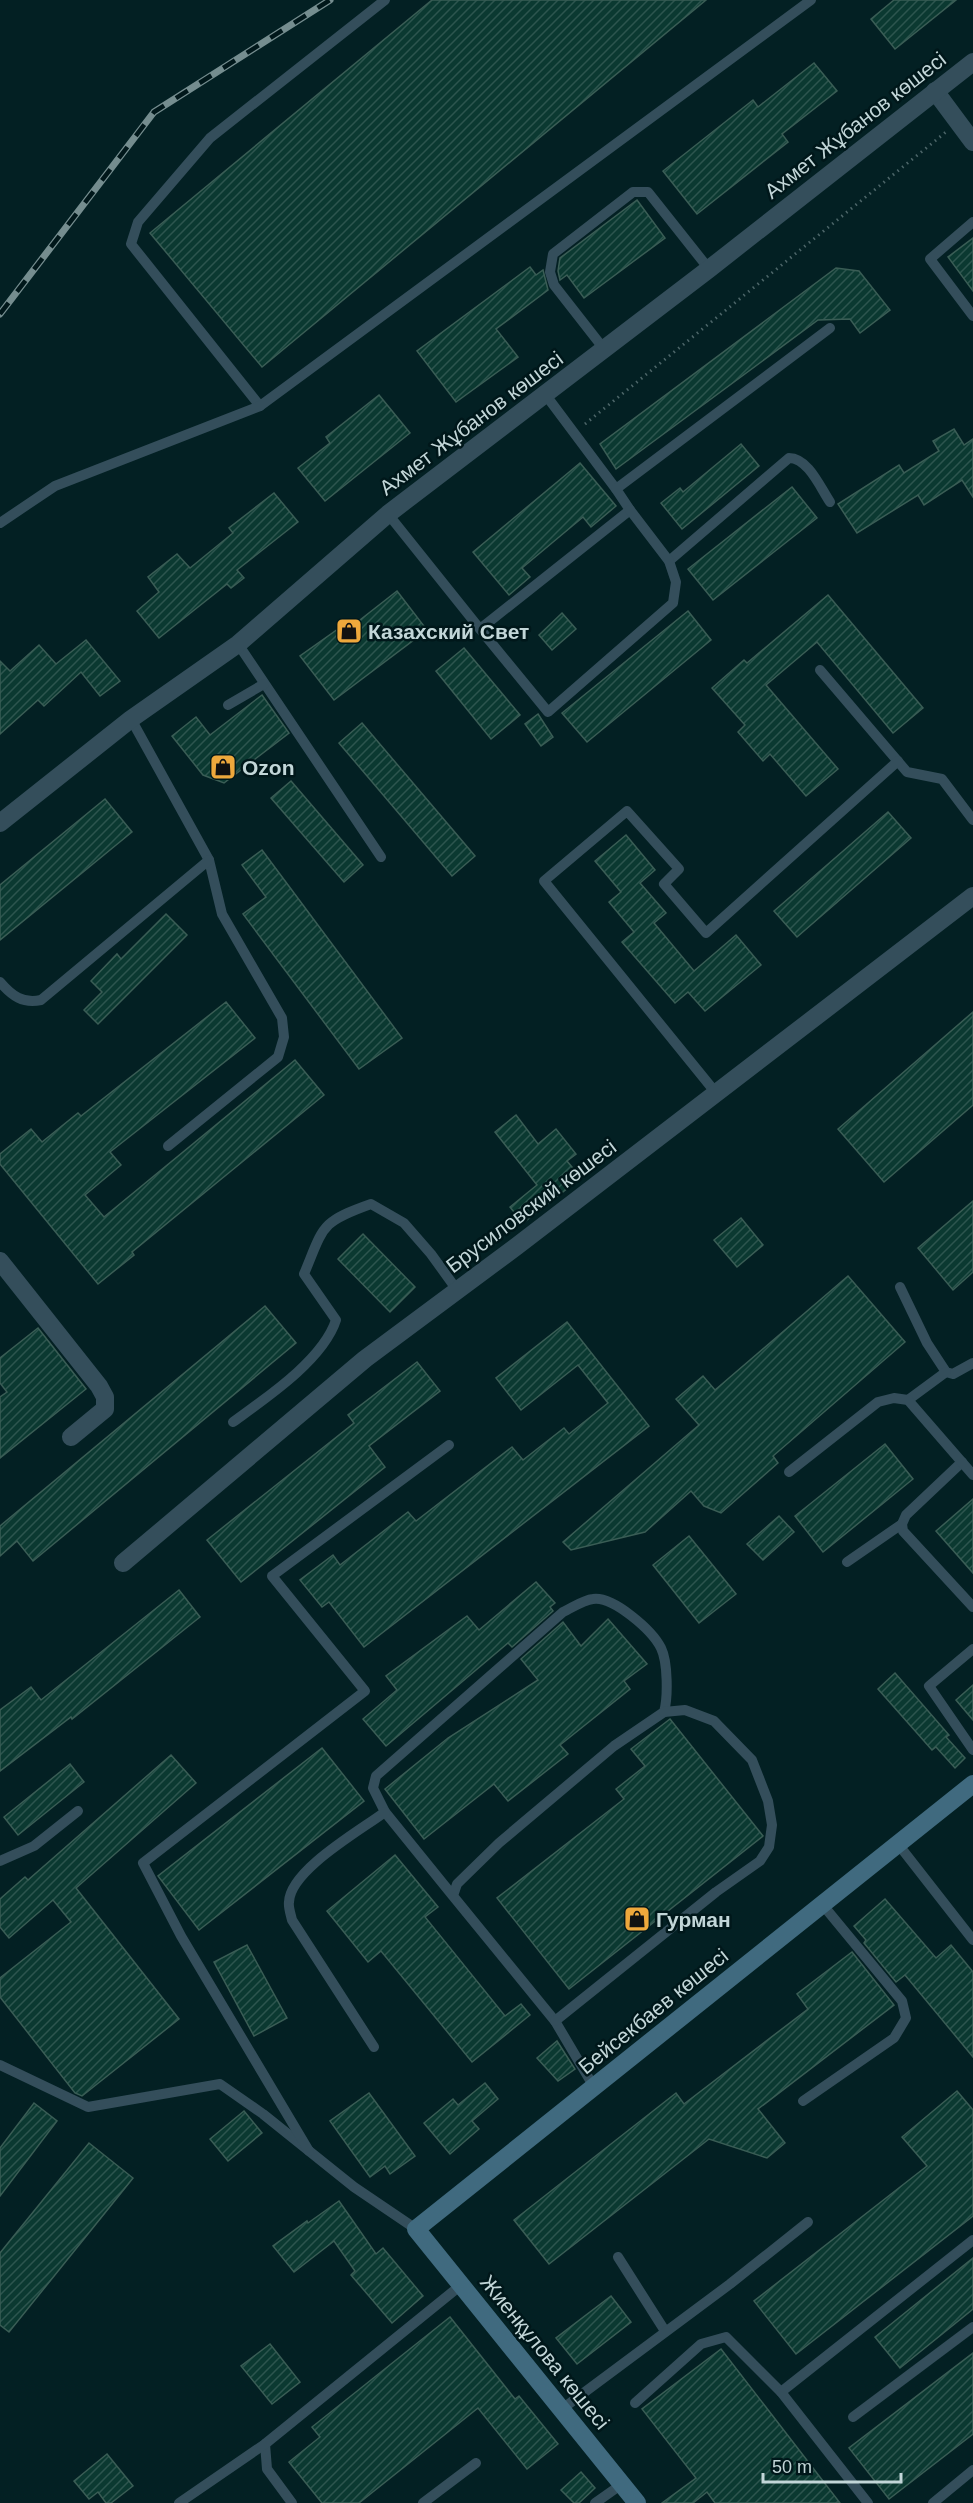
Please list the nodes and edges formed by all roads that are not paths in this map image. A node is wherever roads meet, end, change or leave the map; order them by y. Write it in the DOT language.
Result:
graph roads {
  1 [pos="385,0"];
  2 [pos="811,0"];
  3 [pos="973,62"];
  4 [pos="935,91"];
  5 [pos="973,142"];
  6 [pos="973,222"];
  7 [pos="709,269"];
  8 [pos="973,316"];
  9 [pos="830,328"];
  10 [pos="604,350"];
  11 [pos="545,394"];
  12 [pos="260,406"];
  13 [pos="616,489"];
  14 [pos="830,501"];
  15 [pos="630,510"];
  16 [pos="388,514"];
  17 [pos="0,523"];
  18 [pos="669,561"];
  19 [pos="480,629"];
  20 [pos="238,644"];
  21 [pos="820,670"];
  22 [pos="264,684"];
  23 [pos="228,705"];
  24 [pos="132,719"];
  25 [pos="898,761"];
  26 [pos="973,820"];
  27 [pos="0,823"];
  28 [pos="381,858"];
  29 [pos="209,861"];
  30 [pos="973,896"];
  31 [pos="0,982"];
  32 [pos="716,1093"];
  33 [pos="168,1146"];
  34 [pos="0,1261"];
  35 [pos="900,1287"];
  36 [pos="457,1290"];
  37 [pos="973,1363"];
  38 [pos="946,1372"];
  39 [pos="908,1400"];
  40 [pos="233,1422"];
  41 [pos="71,1437"];
  42 [pos="449,1445"];
  43 [pos="962,1462"];
  44 [pos="789,1472"];
  45 [pos="973,1475"];
  46 [pos="902,1524"];
  47 [pos="847,1562"];
  48 [pos="123,1563"];
  49 [pos="973,1607"];
  50 [pos="973,1649"];
  51 [pos="664,1712"];
  52 [pos="973,1750"];
  53 [pos="972,1786"];
  54 [pos="78,1810"];
  55 [pos="385,1812"];
  56 [pos="898,1844"];
  57 [pos="0,1861"];
  58 [pos="453,1896"];
  59 [pos="822,1904"];
  60 [pos="973,1940"];
  61 [pos="555,2021"];
  62 [pos="374,2047"];
  63 [pos="0,2065"];
  64 [pos="594,2087"];
  65 [pos="803,2101"];
  66 [pos="309,2151"];
  67 [pos="808,2222"];
  68 [pos="417,2229"];
  69 [pos="973,2240"];
  70 [pos="618,2257"];
  71 [pos="462,2285"];
  72 [pos="973,2327"];
  73 [pos="665,2331"];
  74 [pos="781,2392"];
  75 [pos="635,2403"];
  76 [pos="562,2409"];
  77 [pos="853,2417"];
  78 [pos="265,2444"];
  79 [pos="476,2463"];
  80 [pos="973,2470"];
  81 [pos="622,2484"];
  82 [pos="179,2503"];
  83 [pos="292,2503"];
  84 [pos="423,2503"];
  85 [pos="595,2503"];
  86 [pos="638,2503"];
  87 [pos="868,2503"];
  88 [pos="933,2503"];
  1 -- 12 [label="lane"];
  2 -- 12 [label="lane"];
  3 -- 4 [label="street, Ахмет Жұбанов көшесі"];
  4 -- 5 [label="street"];
  4 -- 7 [label="street, Ахмет Жұбанов көшесі"];
  6 -- 8 [label="lane"];
  7 -- 10 [label="street, Ахмет Жұбанов көшесі"];
  7 -- 10 [label="lane"];
  9 -- 13 [label="lane"];
  10 -- 11 [label="street, Ахмет Жұбанов көшесі"];
  11 -- 13 [label="lane"];
  11 -- 16 [label="street, Ахмет Жұбанов көшесі"];
  12 -- 17 [label="lane"];
  13 -- 15 [label="lane"];
  14 -- 18 [label="lane"];
  15 -- 18 [label="lane"];
  15 -- 19 [label="lane"];
  16 -- 19 [label="lane"];
  16 -- 20 [label="street, Ахмет Жұбанов көшесі"];
  18 -- 19 [label="lane"];
  20 -- 22 [label="lane"];
  20 -- 24 [label="street, Ахмет Жұбанов көшесі"];
  21 -- 25 [label="lane"];
  22 -- 23 [label="lane"];
  22 -- 28 [label="lane"];
  24 -- 27 [label="street, Ахмет Жұбанов көшесі"];
  24 -- 29 [label="lane"];
  25 -- 26 [label="lane"];
  25 -- 32 [label="lane"];
  29 -- 31 [label="lane"];
  29 -- 33 [label="lane"];
  30 -- 32 [label="street, Брусиловский көшесі"];
  32 -- 36 [label="street, Брусиловский көшесі"];
  34 -- 41 [label="street"];
  35 -- 38 [label="lane"];
  36 -- 40 [label="lane"];
  36 -- 48 [label="street, Брусиловский көшесі"];
  37 -- 38 [label="lane"];
  38 -- 39 [label="lane"];
  39 -- 43 [label="lane"];
  39 -- 44 [label="lane"];
  42 -- 66 [label="lane"];
  43 -- 45 [label="lane"];
  43 -- 46 [label="lane"];
  46 -- 47 [label="lane"];
  46 -- 49 [label="lane"];
  50 -- 52 [label="lane"];
  51 -- 55 [label="lane"];
  51 -- 58 [label="lane"];
  51 -- 61 [label="lane"];
  53 -- 56 [label="street, Бейсекбаев көшесі"];
  54 -- 57 [label="lane"];
  55 -- 58 [label="lane"];
  55 -- 62 [label="lane"];
  56 -- 59 [label="street, Бейсекбаев көшесі"];
  56 -- 60 [label="lane"];
  58 -- 61 [label="lane"];
  59 -- 64 [label="street, Бейсекбаев көшесі"];
  59 -- 65 [label="lane"];
  61 -- 64 [label="lane"];
  63 -- 66 [label="lane"];
  64 -- 68 [label="street, Бейсекбаев көшесі"];
  66 -- 68 [label="lane"];
  67 -- 73 [label="lane"];
  68 -- 71 [label="street, Жиенқұлова көшесі"];
  69 -- 74 [label="lane"];
  70 -- 73 [label="lane"];
  71 -- 76 [label="street, Жиенқұлова көшесі"];
  71 -- 78 [label="lane"];
  72 -- 77 [label="lane"];
  73 -- 76 [label="lane"];
  74 -- 75 [label="lane"];
  74 -- 87 [label="lane"];
  76 -- 81 [label="street, Жиенқұлова көшесі"];
  78 -- 82 [label="lane"];
  78 -- 83 [label="lane"];
  79 -- 84 [label="lane"];
  80 -- 88 [label="lane"];
  81 -- 85 [label="lane"];
  81 -- 86 [label="street, Жиенқұлова көшесі"];
}
